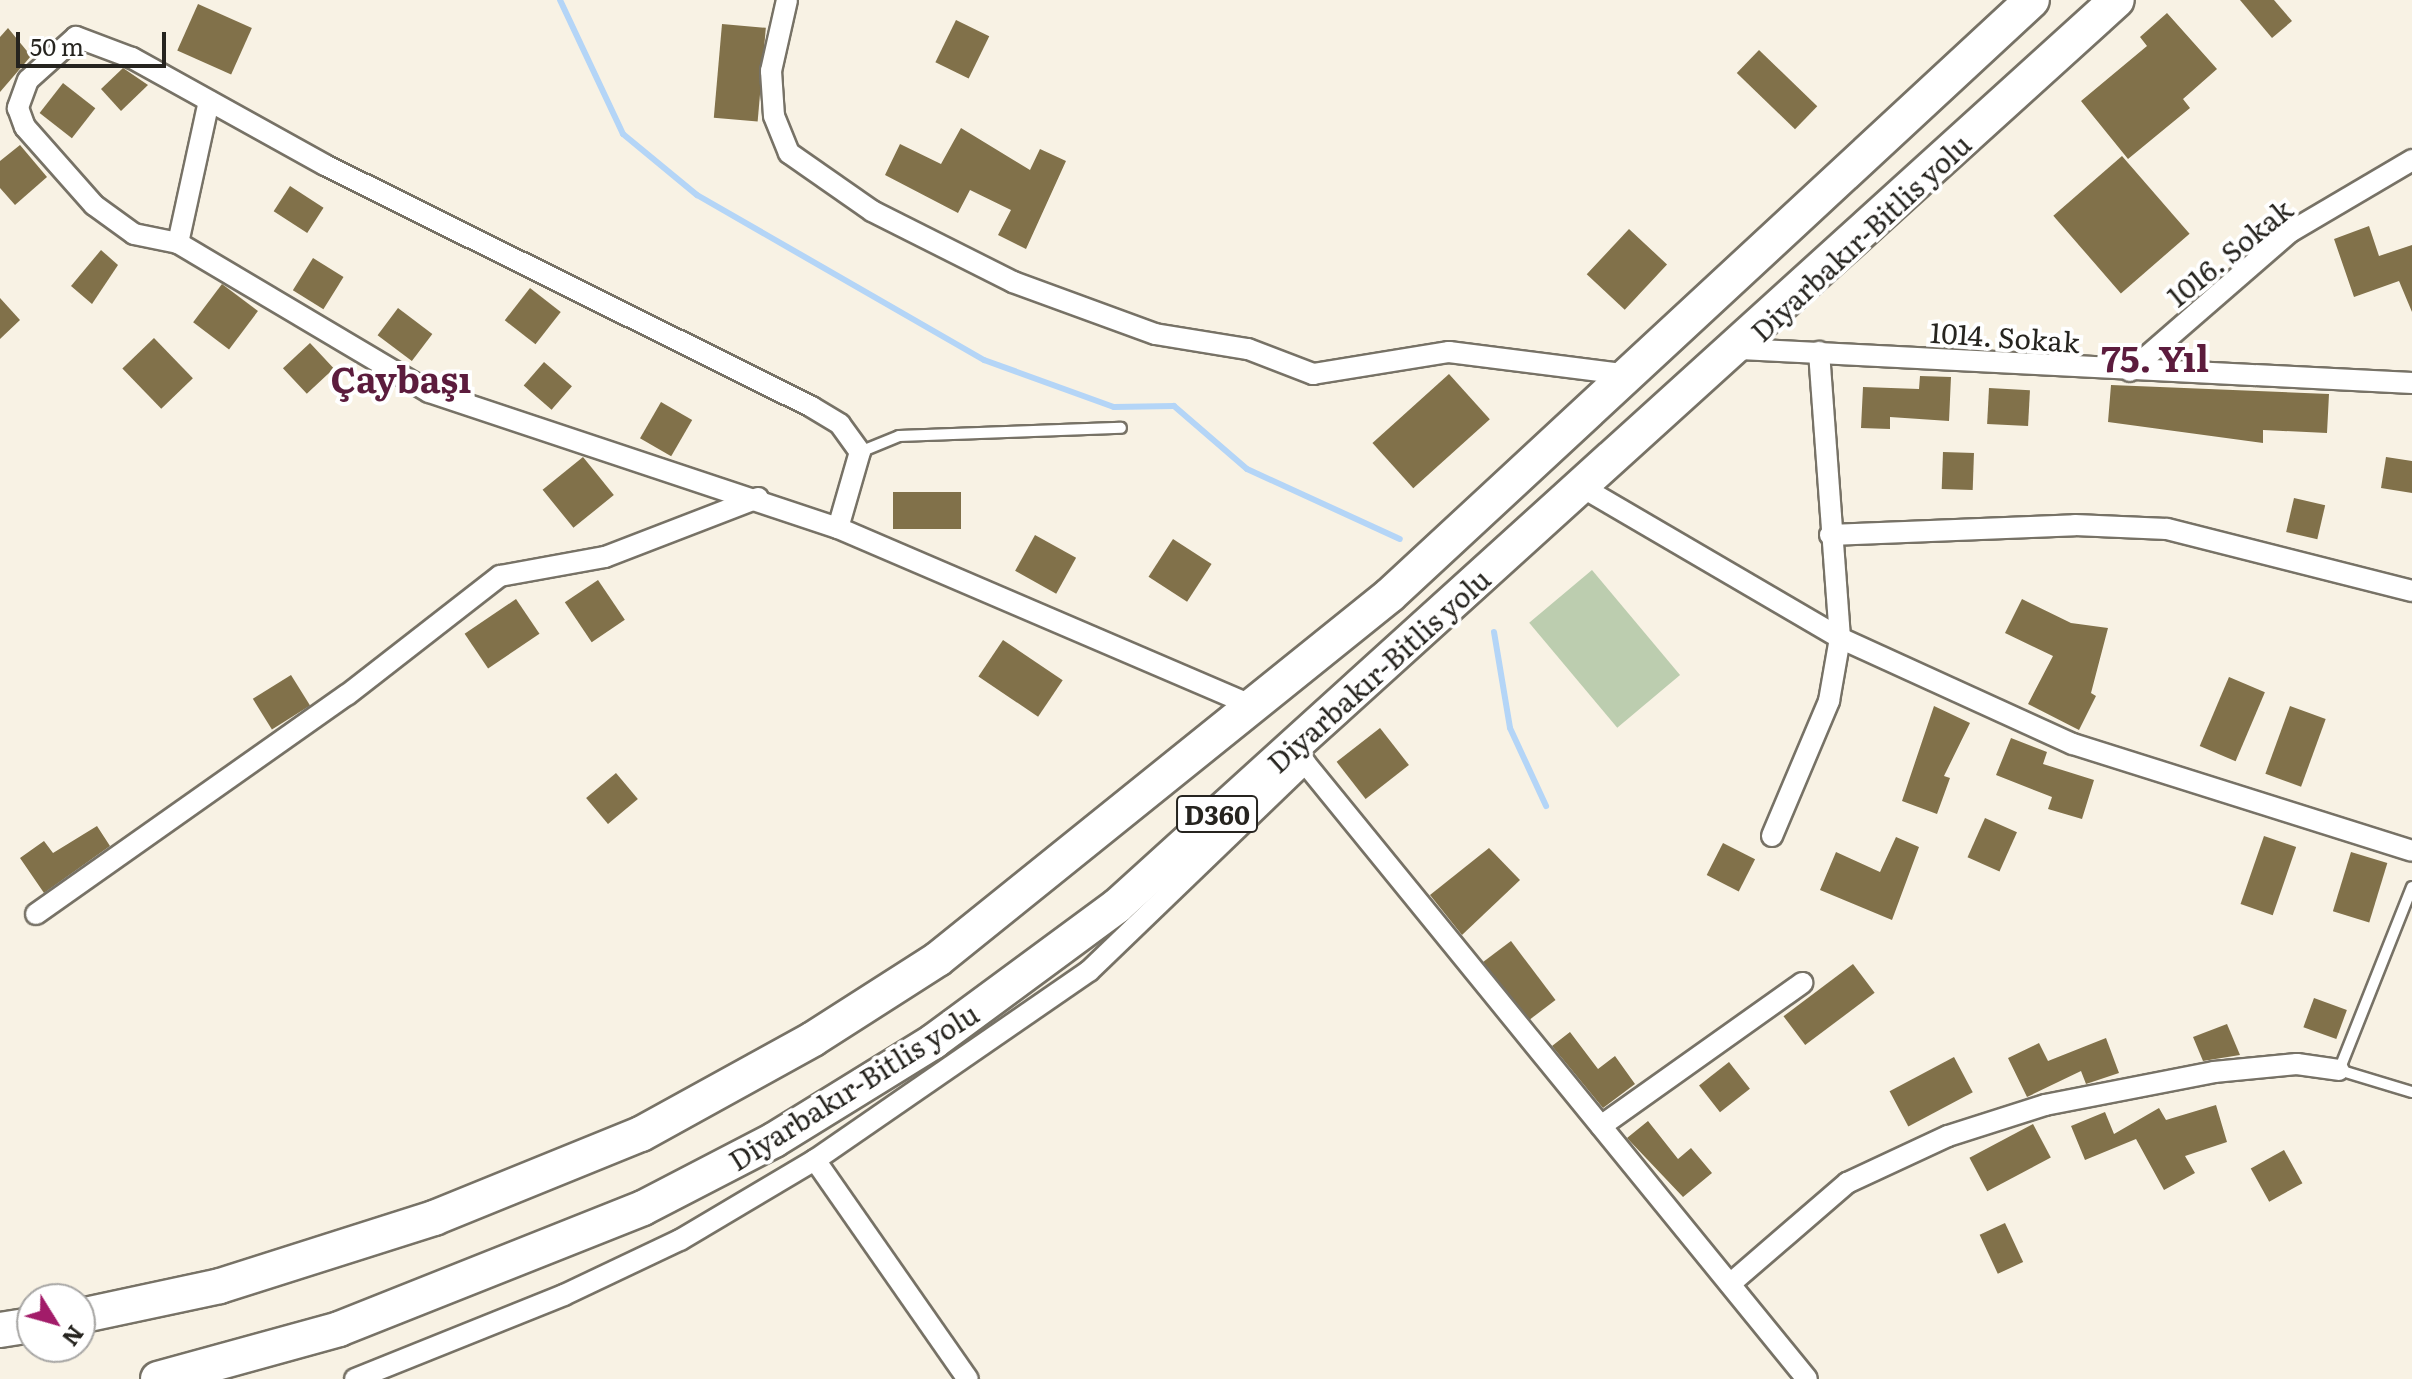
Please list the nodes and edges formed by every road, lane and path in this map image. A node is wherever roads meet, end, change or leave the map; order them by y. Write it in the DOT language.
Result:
graph roads {
  1 [pos="787,0"];
  2 [pos="2032,0"];
  3 [pos="2117,0"];
  4 [pos="209,101"];
  5 [pos="2412,160"];
  6 [pos="178,243"];
  7 [pos="1738,349"];
  8 [pos="1819,352"];
  9 [pos="2130,371"];
  10 [pos="1622,374"];
  11 [pos="2412,383"];
  12 [pos="1121,428"];
  13 [pos="860,452"];
  14 [pos="1580,486"];
  15 [pos="758,498"];
  16 [pos="838,528"];
  17 [pos="1830,535"];
  18 [pos="2412,591"];
  19 [pos="1840,638"];
  20 [pos="1251,705"];
  21 [pos="1298,754"];
  22 [pos="1772,836"];
  23 [pos="2412,851"];
  24 [pos="2412,887"];
  25 [pos="36,914"];
  26 [pos="1802,983"];
  27 [pos="2339,1070"];
  28 [pos="2412,1092"];
  29 [pos="1601,1126"];
  30 [pos="815,1160"];
  31 [pos="1730,1284"];
  32 [pos="96,1313"];
  33 [pos="158,1379"];
  34 [pos="355,1379"];
  35 [pos="968,1379"];
  36 [pos="1807,1379"];
  1 -- 10 [label="street"];
  2 -- 10 [label="highway, Diyarbakır-Bitlis yolu / D360"];
  3 -- 7 [label="highway, Diyarbakır-Bitlis yolu / D360"];
  4 -- 6 [label="street"];
  4 -- 6 [label="street"];
  4 -- 13 [label="street"];
  5 -- 9 [label="street, 1016. Sokak"];
  6 -- 15 [label="street"];
  7 -- 8 [label="street, 1014. Sokak"];
  7 -- 14 [label="highway, Diyarbakır-Bitlis yolu / D360"];
  8 -- 9 [label="street, 1014. Sokak"];
  8 -- 17 [label="street"];
  9 -- 11 [label="street, 1014. Sokak"];
  10 -- 20 [label="highway, Diyarbakır-Bitlis yolu / D360"];
  12 -- 13 [label="lane"];
  13 -- 16 [label="street"];
  14 -- 19 [label="street"];
  14 -- 21 [label="highway, Diyarbakır-Bitlis yolu / D360"];
  15 -- 16 [label="street"];
  15 -- 25 [label="street"];
  16 -- 20 [label="street"];
  17 -- 18 [label="street"];
  17 -- 19 [label="street"];
  19 -- 22 [label="street"];
  19 -- 23 [label="street"];
  20 -- 32 [label="highway, Diyarbakır-Bitlis yolu / D360"];
  21 -- 29 [label="street"];
  21 -- 30 [label="street"];
  21 -- 33 [label="highway, Diyarbakır-Bitlis yolu / D360"];
  24 -- 27 [label="lane"];
  26 -- 29 [label="street"];
  27 -- 28 [label="lane"];
  27 -- 31 [label="street"];
  29 -- 31 [label="street"];
  30 -- 34 [label="street"];
  30 -- 35 [label="street"];
  31 -- 36 [label="street"];
}
